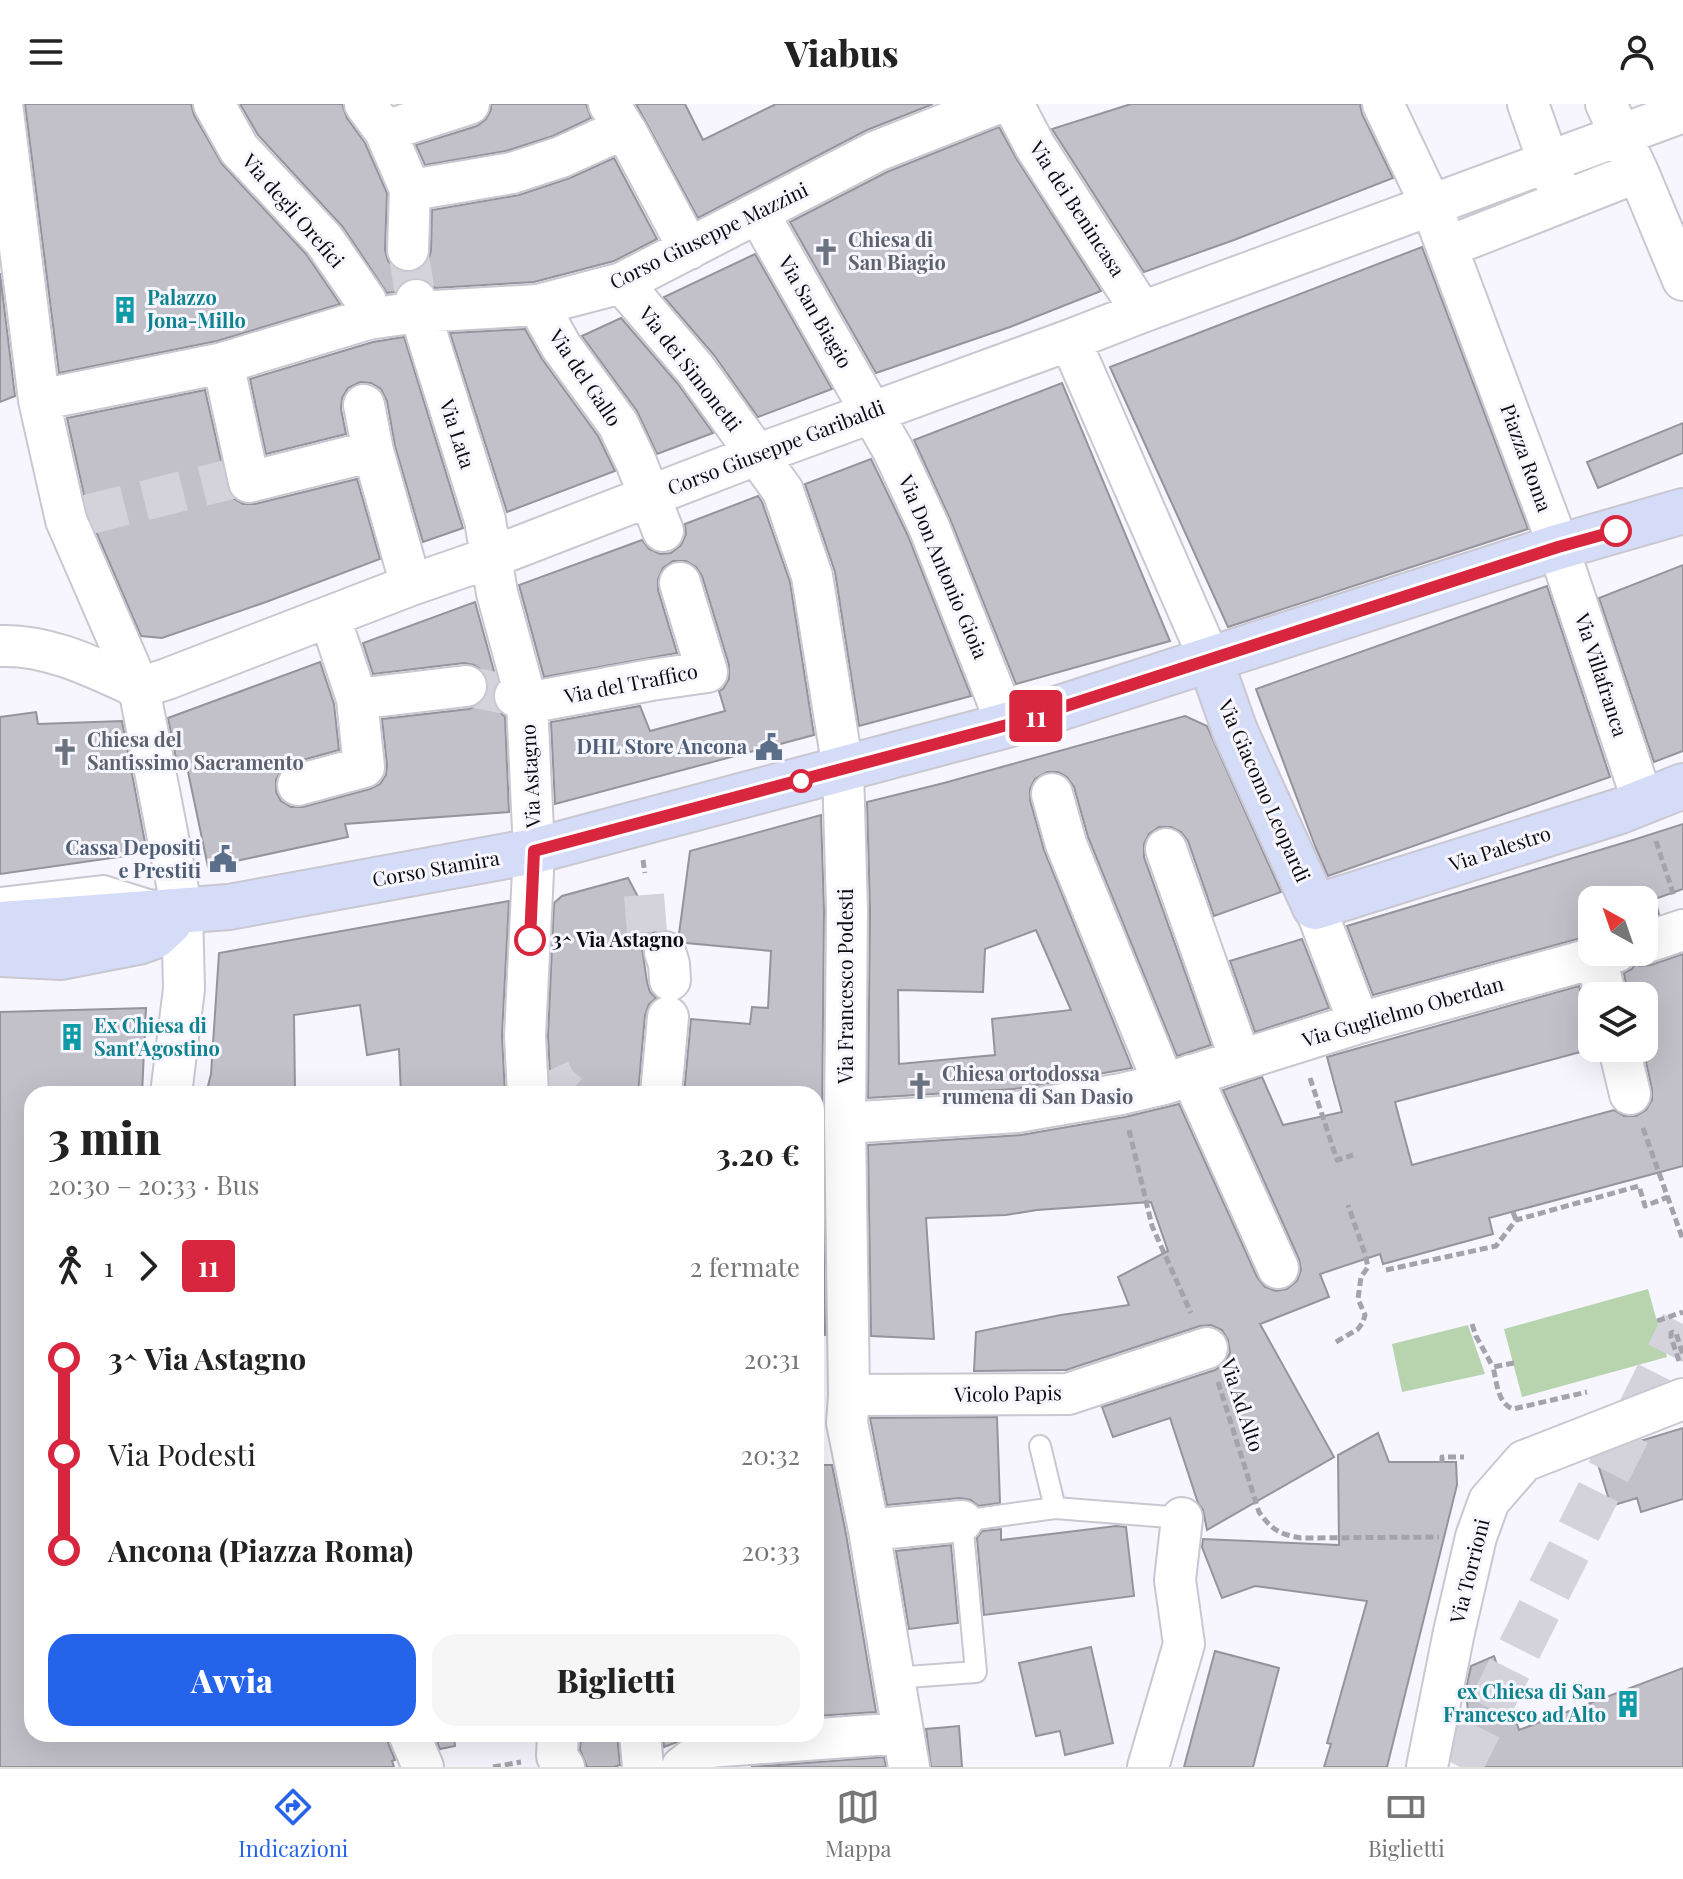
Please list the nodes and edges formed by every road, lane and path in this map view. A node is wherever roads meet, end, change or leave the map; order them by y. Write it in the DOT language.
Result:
graph roads {
  1 [pos="2,104"];
  2 [pos="214,104"];
  3 [pos="469,104"];
  4 [pos="996,104"];
  5 [pos="1013,104"];
  6 [pos="1383,104"];
  7 [pos="1528,104"];
  8 [pos="1683,112"];
  9 [pos="375,117"];
  10 [pos="618,119"];
  11 [pos="1622,122"];
  12 [pos="1548,161"];
  13 [pos="1638,172"];
  14 [pos="1502,179"];
  15 [pos="410,189"];
  16 [pos="1562,201"];
  17 [pos="1423,208"];
  18 [pos="758,213"];
  19 [pos="1519,219"];
  20 [pos="1447,247"];
  21 [pos="689,249"];
  22 [pos="408,250"];
  23 [pos="1683,280"];
  24 [pos="622,283"];
  25 [pos="538,305"];
  26 [pos="417,306"];
  27 [pos="1142,312"];
  28 [pos="368,319"];
  29 [pos="1078,357"];
  30 [pos="223,363"];
  31 [pos="39,400"];
  32 [pos="364,405"];
  33 [pos="871,412"];
  34 [pos="373,451"];
  35 [pos="756,455"];
  36 [pos="1683,511"];
  37 [pos="656,514"];
  38 [pos="1558,547"];
  39 [pos="492,557"];
  40 [pos="680,583"];
  41 [pos="411,585"];
  42 [pos="330,618"];
  43 [pos="0,646"];
  44 [pos="1210,660"];
  45 [pos="466,686"];
  46 [pos="139,688"];
  47 [pos="357,699"];
  48 [pos="521,699"];
  49 [pos="1007,725"];
  50 [pos="843,769"];
  51 [pos="298,785"];
  52 [pos="1683,786"];
  53 [pos="1052,794"];
  54 [pos="1643,802"];
  55 [pos="1166,849"];
  56 [pos="534,851"];
  57 [pos="0,898"];
  58 [pos="1315,907"];
  59 [pos="182,910"];
  60 [pos="1680,918"];
  61 [pos="0,924"];
  62 [pos="1658,933"];
  63 [pos="0,954"];
  64 [pos="1606,969"];
  65 [pos="668,983"];
  66 [pos="1359,1023"];
  67 [pos="1298,1041"];
  68 [pos="1240,1059"];
  69 [pos="1622,1062"];
  70 [pos="173,1080"];
  71 [pos="1178,1080"];
  72 [pos="528,1086"];
  73 [pos="662,1086"];
  74 [pos="1121,1094"];
  75 [pos="1630,1094"];
  76 [pos="845,1123"];
  77 [pos="1353,1155"];
  78 [pos="831,1182"];
  79 [pos="1668,1197"];
  80 [pos="1348,1205"];
  81 [pos="1513,1212"];
  82 [pos="1516,1220"];
  83 [pos="1683,1240"];
  84 [pos="1278,1268"];
  85 [pos="1386,1270"];
  86 [pos="1683,1312"];
  87 [pos="1657,1321"];
  88 [pos="1472,1324"];
  89 [pos="1336,1342"];
  90 [pos="1207,1348"];
  91 [pos="1683,1355"];
  92 [pos="1514,1363"];
  93 [pos="1493,1367"];
  94 [pos="1676,1383"];
  95 [pos="1589,1391"];
  96 [pos="837,1414"];
  97 [pos="1040,1446"];
  98 [pos="1464,1457"];
  99 [pos="1442,1463"];
  100 [pos="1055,1508"];
  101 [pos="1182,1518"];
  102 [pos="962,1521"];
  103 [pos="869,1530"];
  104 [pos="1476,1537"];
  105 [pos="894,1678"];
  106 [pos="412,1742"];
  107 [pos="558,1742"];
  108 [pos="641,1742"];
  109 [pos="700,1749"];
  110 [pos="906,1750"];
  111 [pos="1425,1765"];
  112 [pos="423,1767"];
  113 [pos="564,1767"];
  114 [pos="643,1767"];
  115 [pos="1148,1767"];
  1 -- 31 [label="street"];
  2 -- 28 [label="street, Via degli Orefici"];
  3 -- 9 [label="street"];
  4 -- 18 [label="street, Corso Giuseppe Mazzini"];
  5 -- 27 [label="street, Via dei Benincasa"];
  6 -- 17 [label="street, Piazza Roma"];
  7 -- 12 [label="street"];
  8 -- 11 [label="street"];
  9 -- 15 [label="street"];
  10 -- 15 [label="street"];
  10 -- 21 [label="street"];
  11 -- 12 [label="street"];
  11 -- 13 [label="street"];
  12 -- 14 [label="street"];
  12 -- 16 [label="street"];
  13 -- 16 [label="street"];
  13 -- 23 [label="street"];
  14 -- 17 [label="street"];
  14 -- 19 [label="street"];
  15 -- 22 [label="street"];
  16 -- 19 [label="street"];
  17 -- 20 [label="street, Piazza Roma"];
  17 -- 27 [label="street, Corso Giuseppe Garibaldi"];
  18 -- 21 [label="street, Corso Giuseppe Mazzini"];
  18 -- 33 [label="street, Via San Biagio"];
  19 -- 20 [label="street"];
  20 -- 38 [label="street, Piazza Roma"];
  21 -- 24 [label="street, Corso Giuseppe Mazzini"];
  24 -- 25 [label="street, Corso Giuseppe Mazzini"];
  24 -- 35 [label="street, Via dei Simonetti"];
  25 -- 26 [label="street, Corso Giuseppe Mazzini"];
  25 -- 37 [label="street, Via del Gallo"];
  26 -- 28 [label="street, Corso Giuseppe Mazzini"];
  26 -- 39 [label="street, Via Lata"];
  27 -- 29 [label="street, Corso Giuseppe Garibaldi"];
  28 -- 30 [label="street, Corso Giuseppe Mazzini"];
  29 -- 33 [label="street, Corso Giuseppe Garibaldi"];
  29 -- 44 [label="street, Via Giacomo Leopardi"];
  30 -- 31 [label="street, Corso Giuseppe Mazzini"];
  30 -- 34 [label="street"];
  31 -- 46 [label="street"];
  32 -- 34 [label="street"];
  33 -- 35 [label="street, Corso Giuseppe Garibaldi"];
  33 -- 49 [label="street, Via Don Antonio Gioia"];
  34 -- 41 [label="street"];
  35 -- 37 [label="street, Corso Giuseppe Garibaldi"];
  35 -- 50 [label="street, Via Francesco Podesti"];
  36 -- 38 [label="street"];
  37 -- 39 [label="street, Corso Giuseppe Garibaldi"];
  38 -- 44 [label="street, Corso Stamira"];
  38 -- 54 [label="street, Via Villafranca"];
  39 -- 41 [label="street, Corso Giuseppe Garibaldi"];
  39 -- 48 [label="street, Via Astagno"];
  40 -- 48 [label="street, Via del Traffico"];
  41 -- 42 [label="street, Corso Giuseppe Garibaldi"];
  42 -- 46 [label="street, Corso Giuseppe Garibaldi"];
  42 -- 47 [label="street"];
  43 -- 46 [label="street"];
  44 -- 49 [label="street, Corso Stamira"];
  44 -- 58 [label="street, Via Giacomo Leopardi"];
  45 -- 47 [label="street"];
  46 -- 59 [label="street"];
  47 -- 51 [label="street"];
  48 -- 56 [label="street, Via Astagno"];
  49 -- 50 [label="street, Corso Stamira"];
  50 -- 56 [label="street, Corso Stamira"];
  50 -- 76 [label="street, Via Francesco Podesti"];
  52 -- 54 [label="street, Via Palestro"];
  53 -- 71 [label="street"];
  54 -- 58 [label="street, Via Palestro"];
  54 -- 60 [label="path"];
  55 -- 68 [label="street"];
  56 -- 59 [label="street, Corso Stamira"];
  56 -- 72 [label="street, Via Astagno"];
  57 -- 59 [label="lane"];
  58 -- 66 [label="street, Via Giacomo Leopardi"];
  59 -- 61 [label="street, Corso Stamira"];
  59 -- 63 [label="street"];
  59 -- 70 [label="street"];
  60 -- 62 [label="street"];
  64 -- 66 [label="street, Via Guglielmo Oberdan"];
  65 -- 73 [label="street"];
  66 -- 67 [label="street, Via Guglielmo Oberdan"];
  67 -- 68 [label="street, Via Guglielmo Oberdan"];
  67 -- 77 [label="path"];
  68 -- 71 [label="street, Via Guglielmo Oberdan"];
  69 -- 75 [label="street"];
  71 -- 74 [label="street, Via Guglielmo Oberdan"];
  71 -- 84 [label="street"];
  74 -- 76 [label="street, Via Guglielmo Oberdan"];
  74 -- 90 [label="path, Via Ad Alto"];
  75 -- 79 [label="path"];
  76 -- 78 [label="street, Via Francesco Podesti"];
  78 -- 96 [label="street, Via Francesco Podesti"];
  79 -- 82 [label="path"];
  79 -- 83 [label="path"];
  80 -- 89 [label="path"];
  81 -- 82 [label="path"];
  82 -- 85 [label="path"];
  86 -- 87 [label="path"];
  88 -- 93 [label="path"];
  90 -- 96 [label="street, Vicolo Papis"];
  90 -- 104 [label="path, Via Ad Alto"];
  91 -- 94 [label="path"];
  92 -- 93 [label="path"];
  93 -- 95 [label="path"];
  94 -- 104 [label="street, Via Torrioni"];
  96 -- 103 [label="street, Via Francesco Podesti"];
  97 -- 100 [label="lane"];
  98 -- 99 [label="path"];
  100 -- 101 [label="lane"];
  100 -- 102 [label="lane"];
  101 -- 115 [label="street"];
  102 -- 103 [label="street"];
  102 -- 105 [label="lane"];
  103 -- 105 [label="street, Via Francesco Podesti"];
  104 -- 111 [label="street, Via Torrioni"];
  105 -- 110 [label="street, Via Francesco Podesti"];
  106 -- 112 [label="street"];
  107 -- 113 [label="street"];
  108 -- 114 [label="street"];
  109 -- 110 [label="street"];
}
